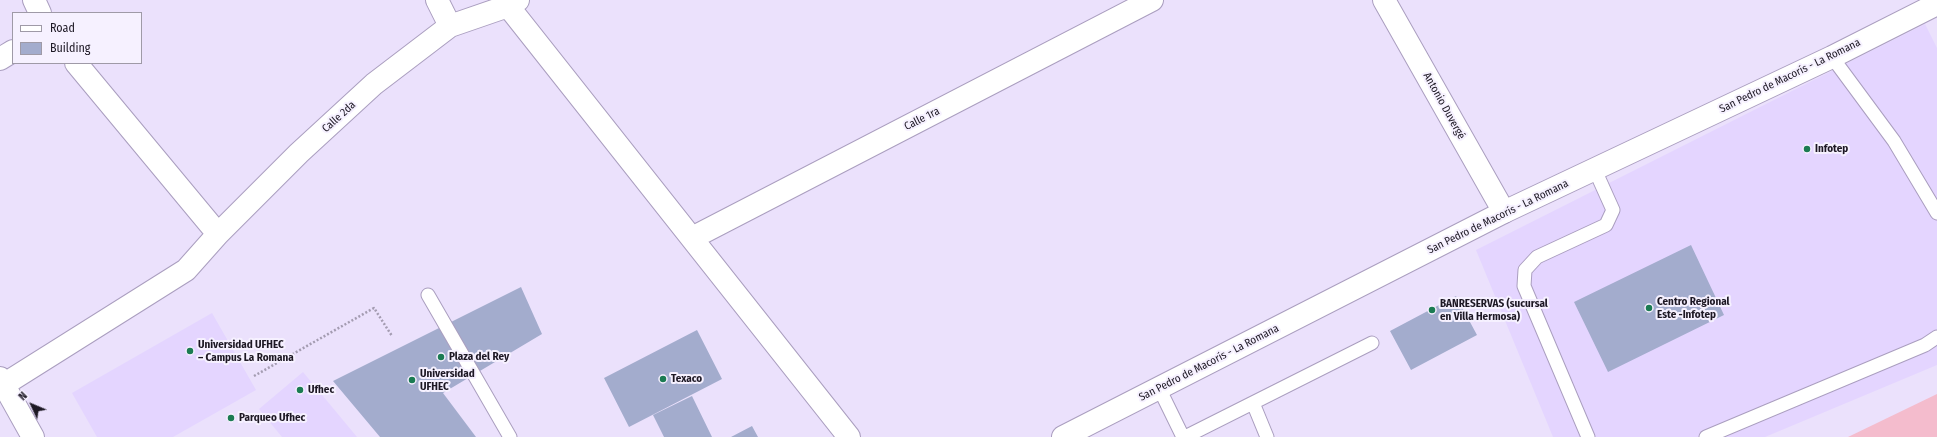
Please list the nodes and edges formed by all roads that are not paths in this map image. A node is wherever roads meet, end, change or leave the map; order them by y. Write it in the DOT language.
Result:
graph roads {
  1 [pos="34,0"];
  2 [pos="437,0"];
  3 [pos="1152,0"];
  4 [pos="1384,0"];
  5 [pos="513,3"];
  6 [pos="1937,4"];
  7 [pos="40,12"];
  8 [pos="450,26"];
  9 [pos="12,52"];
  10 [pos="1832,57"];
  11 [pos="0,59"];
  12 [pos="77,64"];
  13 [pos="1595,170"];
  14 [pos="1504,212"];
  15 [pos="1937,213"];
  16 [pos="218,234"];
  17 [pos="692,238"];
  18 [pos="428,295"];
  19 [pos="1937,337"];
  20 [pos="1372,343"];
  21 [pos="1,383"];
  22 [pos="1159,388"];
  23 [pos="1252,403"];
  24 [pos="33,437"];
  25 [pos="510,437"];
  26 [pos="849,437"];
  27 [pos="1063,437"];
  28 [pos="1184,437"];
  29 [pos="1267,437"];
  30 [pos="1588,437"];
  31 [pos="1706,437"];
  1 -- 7 [label="street"];
  2 -- 8 [label="street"];
  3 -- 17 [label="street, Calle 1ra"];
  4 -- 14 [label="street, Antonio Duvergé"];
  5 -- 8 [label="street, Calle 2da"];
  5 -- 17 [label="street"];
  6 -- 10 [label="street, San Pedro de Macorís - La Romana"];
  8 -- 16 [label="street, Calle 2da"];
  9 -- 11 [label="street"];
  10 -- 13 [label="street, San Pedro de Macorís - La Romana"];
  10 -- 15 [label="lane"];
  12 -- 16 [label="street"];
  13 -- 14 [label="street, San Pedro de Macorís - La Romana"];
  13 -- 30 [label="lane"];
  14 -- 22 [label="street, San Pedro de Macorís - La Romana"];
  16 -- 21 [label="street, Calle 2da"];
  17 -- 26 [label="street"];
  18 -- 25 [label="lane"];
  19 -- 31 [label="lane"];
  20 -- 23 [label="lane"];
  21 -- 24 [label="street"];
  22 -- 27 [label="street, San Pedro de Macorís - La Romana"];
  22 -- 28 [label="lane"];
  23 -- 28 [label="lane"];
  23 -- 29 [label="lane"];
}
